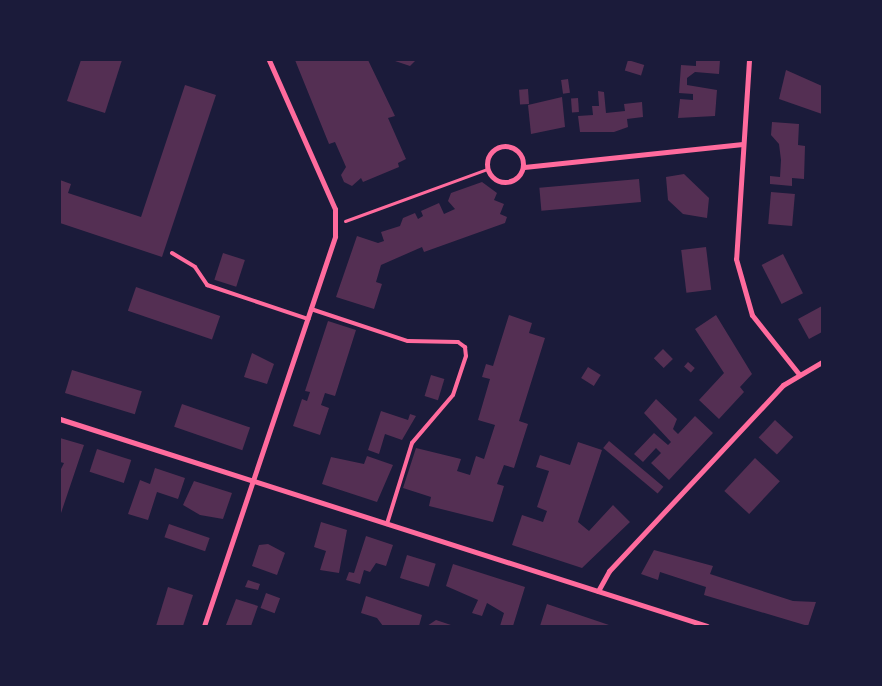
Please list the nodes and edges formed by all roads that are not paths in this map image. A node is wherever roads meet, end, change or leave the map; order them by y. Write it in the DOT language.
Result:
graph roads {
  1 [pos="269,60"];
  2 [pos="749,60"];
  3 [pos="743,144"];
  4 [pos="524,167"];
  5 [pos="172,253"];
  6 [pos="311,309"];
  7 [pos="308,319"];
  8 [pos="822,362"];
  9 [pos="799,374"];
  10 [pos="60,419"];
  11 [pos="254,481"];
  12 [pos="387,524"];
  13 [pos="598,591"];
  14 [pos="204,626"];
  15 [pos="708,626"];
  1 -- 6 [label="street"];
  2 -- 3 [label="street"];
  3 -- 4 [label="street"];
  3 -- 9 [label="street"];
  4 -- 4 [label="street"];
  5 -- 7 [label="lane"];
  6 -- 7 [label="street"];
  6 -- 12 [label="lane"];
  7 -- 11 [label="street"];
  8 -- 9 [label="street"];
  9 -- 13 [label="street"];
  10 -- 11 [label="street"];
  11 -- 12 [label="street"];
  11 -- 14 [label="street"];
  12 -- 13 [label="street"];
  13 -- 15 [label="street"];
}
